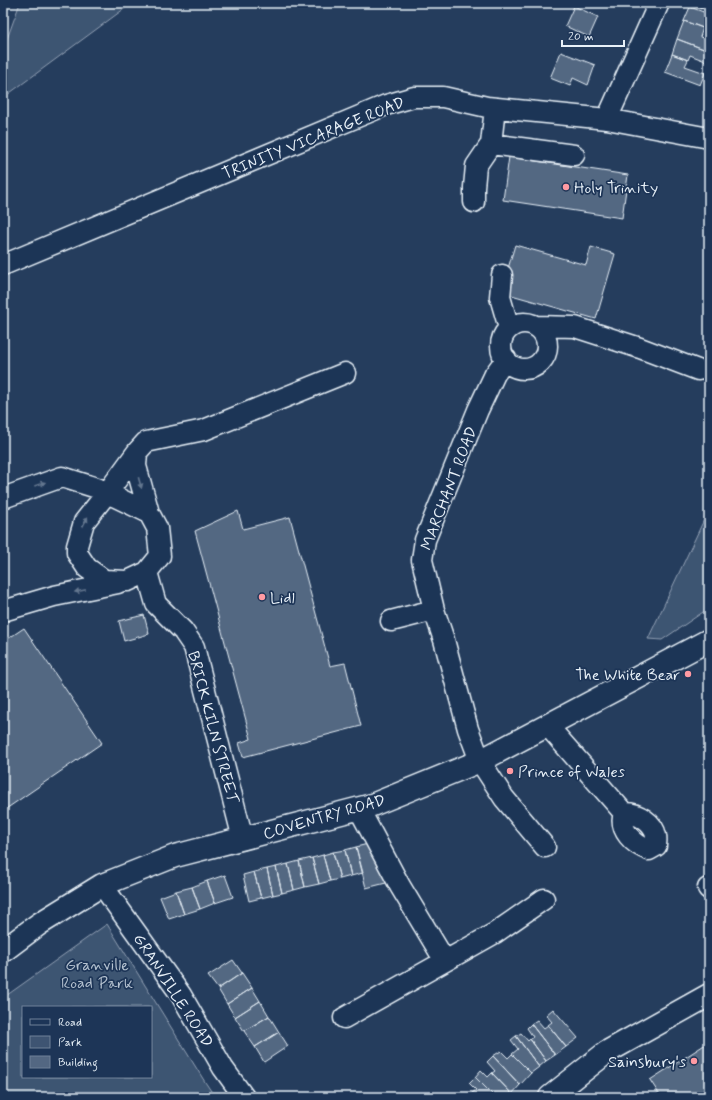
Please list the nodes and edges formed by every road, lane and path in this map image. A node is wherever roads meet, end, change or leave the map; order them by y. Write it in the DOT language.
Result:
graph roads {
  1 [pos="659,3"];
  2 [pos="495,108"];
  3 [pos="607,119"];
  4 [pos="709,138"];
  5 [pos="491,144"];
  6 [pos="574,155"];
  7 [pos="474,202"];
  8 [pos="3,265"];
  9 [pos="502,274"];
  10 [pos="536,326"];
  11 [pos="509,328"];
  12 [pos="506,359"];
  13 [pos="698,370"];
  14 [pos="345,373"];
  15 [pos="137,452"];
  16 [pos="107,493"];
  17 [pos="3,498"];
  18 [pos="149,513"];
  19 [pos="147,572"];
  20 [pos="128,581"];
  21 [pos="153,602"];
  22 [pos="434,610"];
  23 [pos="3,611"];
  24 [pos="391,621"];
  25 [pos="709,640"];
  26 [pos="547,725"];
  27 [pos="480,761"];
  28 [pos="359,809"];
  29 [pos="624,813"];
  30 [pos="243,839"];
  31 [pos="545,847"];
  32 [pos="102,885"];
  33 [pos="544,899"];
  34 [pos="3,951"];
  35 [pos="445,961"];
  36 [pos="709,995"];
  37 [pos="344,1018"];
  38 [pos="553,1096"];
  39 [pos="244,1097"];
  1 -- 3 [label="street"];
  2 -- 3 [label="street, TRINITY VICARAGE ROAD"];
  2 -- 5 [label="street"];
  2 -- 8 [label="street, TRINITY VICARAGE ROAD"];
  3 -- 4 [label="street, TRINITY VICARAGE ROAD"];
  5 -- 6 [label="street"];
  5 -- 7 [label="street"];
  9 -- 11 [label="street"];
  10 -- 11 [label="street"];
  10 -- 12 [label="street"];
  10 -- 13 [label="street"];
  11 -- 12 [label="street"];
  12 -- 22 [label="street, MARCHANT ROAD"];
  14 -- 15 [label="street"];
  15 -- 16 [label="street"];
  15 -- 18 [label="street, one-way"];
  17 -- 16 [label="street, one-way"];
  16 -- 18 [label="street"];
  20 -- 16 [label="street, one-way"];
  18 -- 19 [label="street"];
  19 -- 20 [label="street"];
  19 -- 21 [label="street"];
  20 -- 21 [label="street, BRICK KILN STREET"];
  20 -- 23 [label="street, one-way"];
  21 -- 30 [label="street, BRICK KILN STREET"];
  22 -- 24 [label="street"];
  22 -- 27 [label="street, MARCHANT ROAD"];
  25 -- 26 [label="main road, COVENTRY ROAD"];
  26 -- 27 [label="main road, COVENTRY ROAD"];
  26 -- 29 [label="street"];
  27 -- 28 [label="main road, COVENTRY ROAD"];
  27 -- 31 [label="street, MARCHANT ROAD"];
  28 -- 30 [label="main road, COVENTRY ROAD"];
  28 -- 35 [label="street"];
  30 -- 32 [label="main road, COVENTRY ROAD"];
  32 -- 34 [label="main road, COVENTRY ROAD"];
  32 -- 39 [label="street, GRANVILLE ROAD"];
  33 -- 35 [label="street"];
  35 -- 37 [label="street"];
  36 -- 38 [label="main road"];
}
